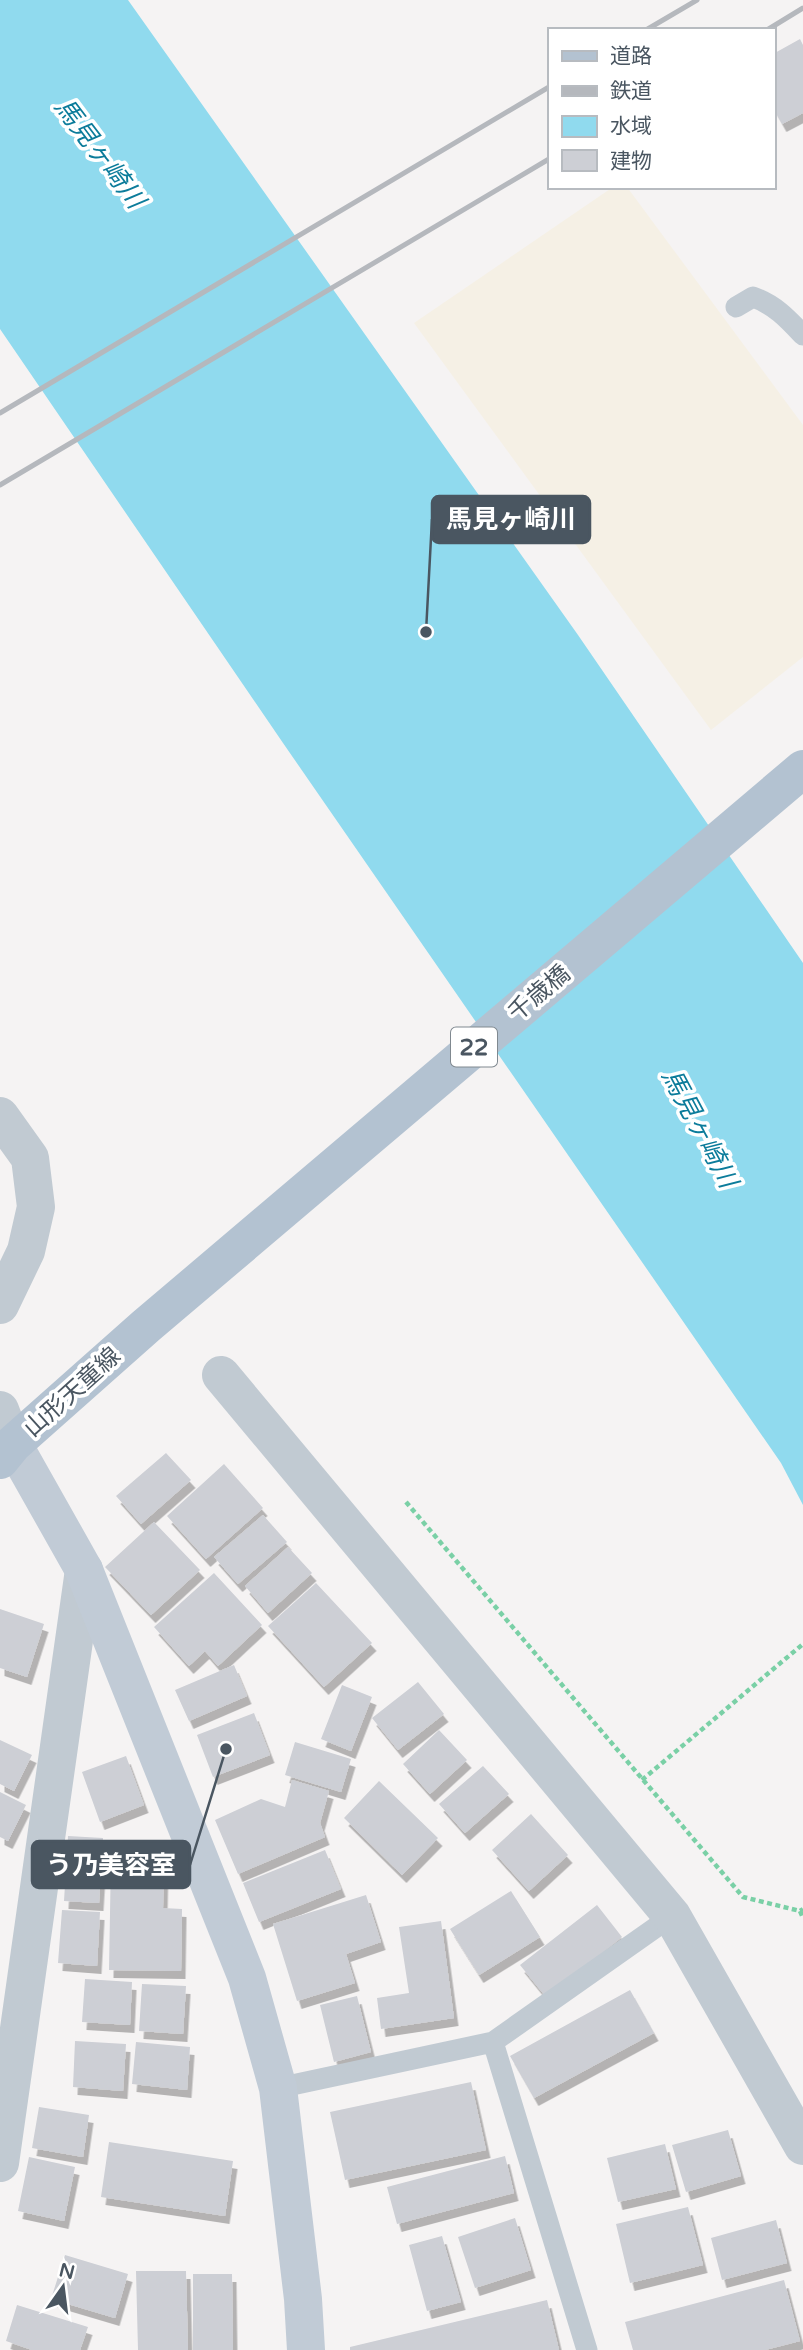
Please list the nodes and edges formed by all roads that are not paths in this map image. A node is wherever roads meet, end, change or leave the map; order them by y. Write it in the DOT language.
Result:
graph roads {
  1 [pos="736,307"];
  2 [pos="803,335"];
  3 [pos="803,769"];
  4 [pos="0,1116"];
  5 [pos="0,1305"];
  6 [pos="146,1326"];
  7 [pos="221,1375"];
  8 [pos="4,1438"];
  9 [pos="84,1570"];
  10 [pos="672,1916"];
  11 [pos="493,2042"];
  12 [pos="278,2088"];
  13 [pos="4,2113"];
  14 [pos="803,2146"];
  15 [pos="0,2163"];
  16 [pos="306,2350"];
  17 [pos="587,2350"];
  1 -- 2 [label="lane"];
  3 -- 6 [label="main road, 千歳橋 / 22"];
  4 -- 5 [label="street"];
  6 -- 8 [label="main road, 山形天童線 / 22"];
  7 -- 10 [label="street"];
  8 -- 9 [label="street"];
  9 -- 12 [label="street"];
  9 -- 13 [label="street"];
  10 -- 11 [label="lane"];
  10 -- 14 [label="street"];
  11 -- 12 [label="lane"];
  11 -- 17 [label="lane"];
  12 -- 16 [label="street"];
  13 -- 15 [label="street"];
}
